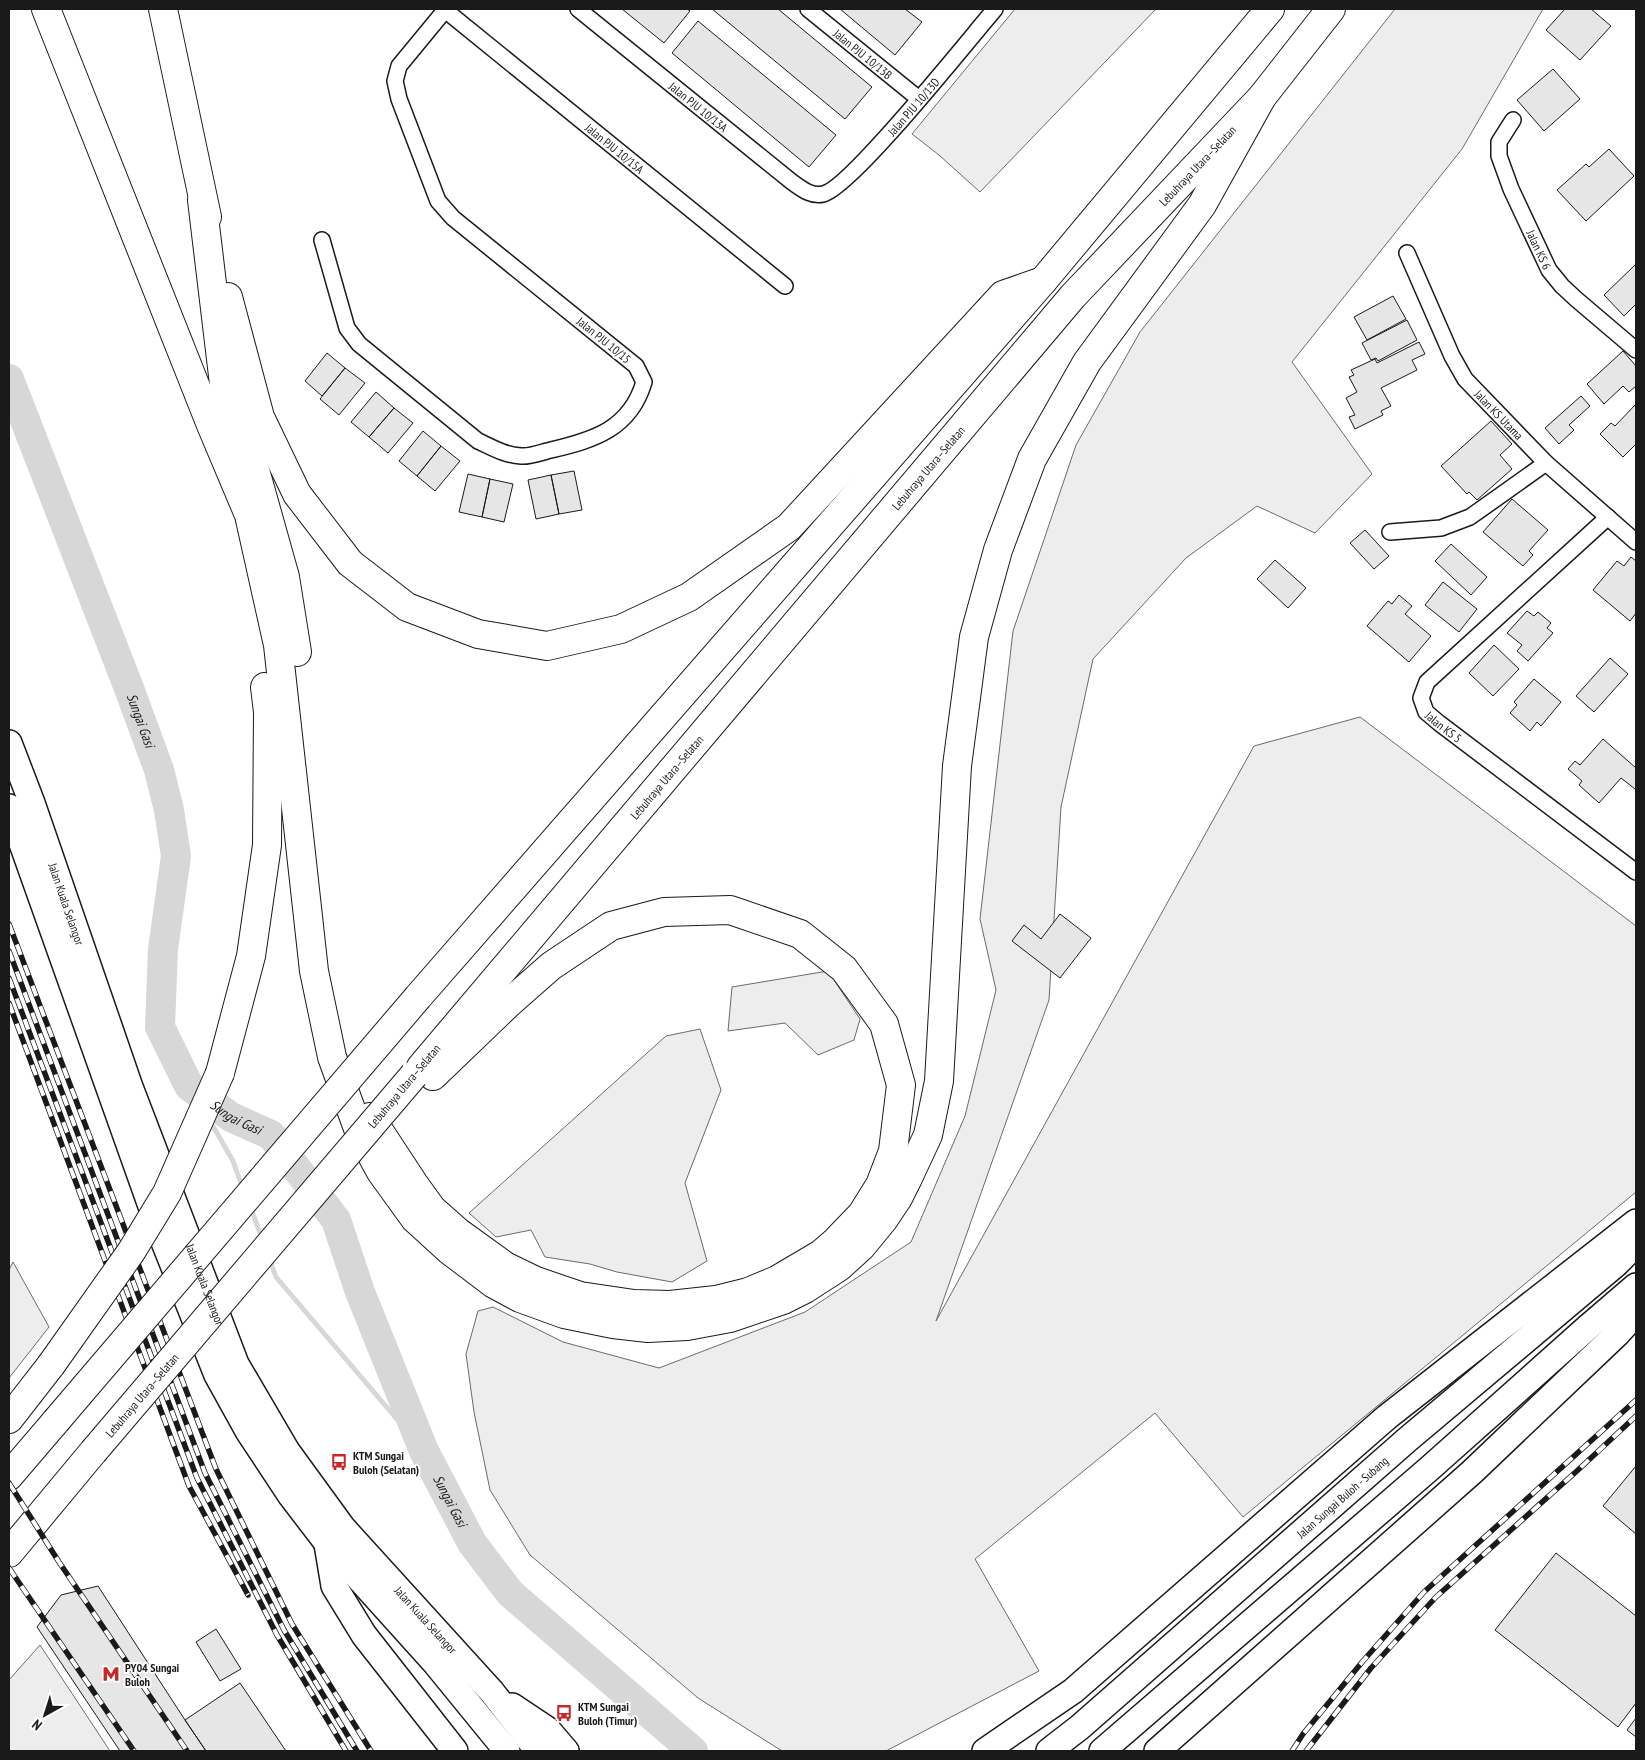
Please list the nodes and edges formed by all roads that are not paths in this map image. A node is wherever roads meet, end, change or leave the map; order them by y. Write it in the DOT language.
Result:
graph roads {
  1 [pos="46,9"];
  2 [pos="163,9"];
  3 [pos="445,9"];
  4 [pos="578,9"];
  5 [pos="808,9"];
  6 [pos="995,9"];
  7 [pos="1270,9"];
  8 [pos="1331,9"];
  9 [pos="1262,97"];
  10 [pos="919,99"];
  11 [pos="1513,120"];
  12 [pos="822,195"];
  13 [pos="202,200"];
  14 [pos="322,240"];
  15 [pos="1407,253"];
  16 [pos="1043,281"];
  17 [pos="785,286"];
  18 [pos="1636,350"];
  19 [pos="211,425"];
  20 [pos="1546,463"];
  21 [pos="1608,517"];
  22 [pos="1390,532"];
  23 [pos="1636,542"];
  24 [pos="9,743"];
  25 [pos="9,807"];
  26 [pos="1636,872"];
  27 [pos="423,1076"];
  28 [pos="1636,1222"];
  29 [pos="1636,1244"];
  30 [pos="1636,1286"];
  31 [pos="1636,1313"];
  32 [pos="9,1419"];
  33 [pos="9,1476"];
  34 [pos="327,1544"];
  35 [pos="9,1553"];
  36 [pos="492,1692"];
  37 [pos="455,1751"];
  38 [pos="507,1751"];
  39 [pos="538,1751"];
  40 [pos="566,1751"];
  41 [pos="985,1751"];
  42 [pos="1049,1751"];
  43 [pos="1102,1751"];
  44 [pos="1158,1751"];
  1 -- 19 [label="highway"];
  2 -- 13 [label="highway"];
  3 -- 14 [label="street, Jalan PJU 10/15"];
  3 -- 17 [label="street, Jalan PJU 10/15A"];
  4 -- 12 [label="street, Jalan PJU 10/13A"];
  5 -- 10 [label="street, Jalan PJU 10/13B"];
  6 -- 10 [label="street, Jalan PJU 10/13D"];
  7 -- 16 [label="highway"];
  8 -- 9 [label="highway, Lebuhraya Utara–Selatan"];
  9 -- 19 [label="highway"];
  9 -- 27 [label="highway, Lebuhraya Utara–Selatan"];
  10 -- 12 [label="street, Jalan PJU 10/13D"];
  11 -- 18 [label="street, Jalan KS 6"];
  13 -- 16 [label="highway"];
  13 -- 27 [label="highway"];
  15 -- 20 [label="street, Jalan KS Utama"];
  16 -- 33 [label="highway, bridge"];
  19 -- 32 [label="highway, bridge"];
  20 -- 21 [label="street, Jalan KS Utama"];
  20 -- 22 [label="street"];
  21 -- 23 [label="street, Jalan KS Utama"];
  21 -- 26 [label="street, Jalan KS 5"];
  24 -- 36 [label="highway, Jalan Kuala Selangor"];
  25 -- 34 [label="highway, Jalan Kuala Selangor"];
  27 -- 35 [label="highway, Lebuhraya Utara–Selatan, bridge"];
  28 -- 41 [label="highway"];
  29 -- 42 [label="highway, Jalan Sungai Buloh - Subang"];
  30 -- 43 [label="highway"];
  31 -- 44 [label="highway"];
  34 -- 37 [label="highway"];
  34 -- 38 [label="highway, Jalan Kuala Selangor"];
  36 -- 39 [label="highway, Jalan Kuala Selangor"];
  36 -- 40 [label="highway"];
}
